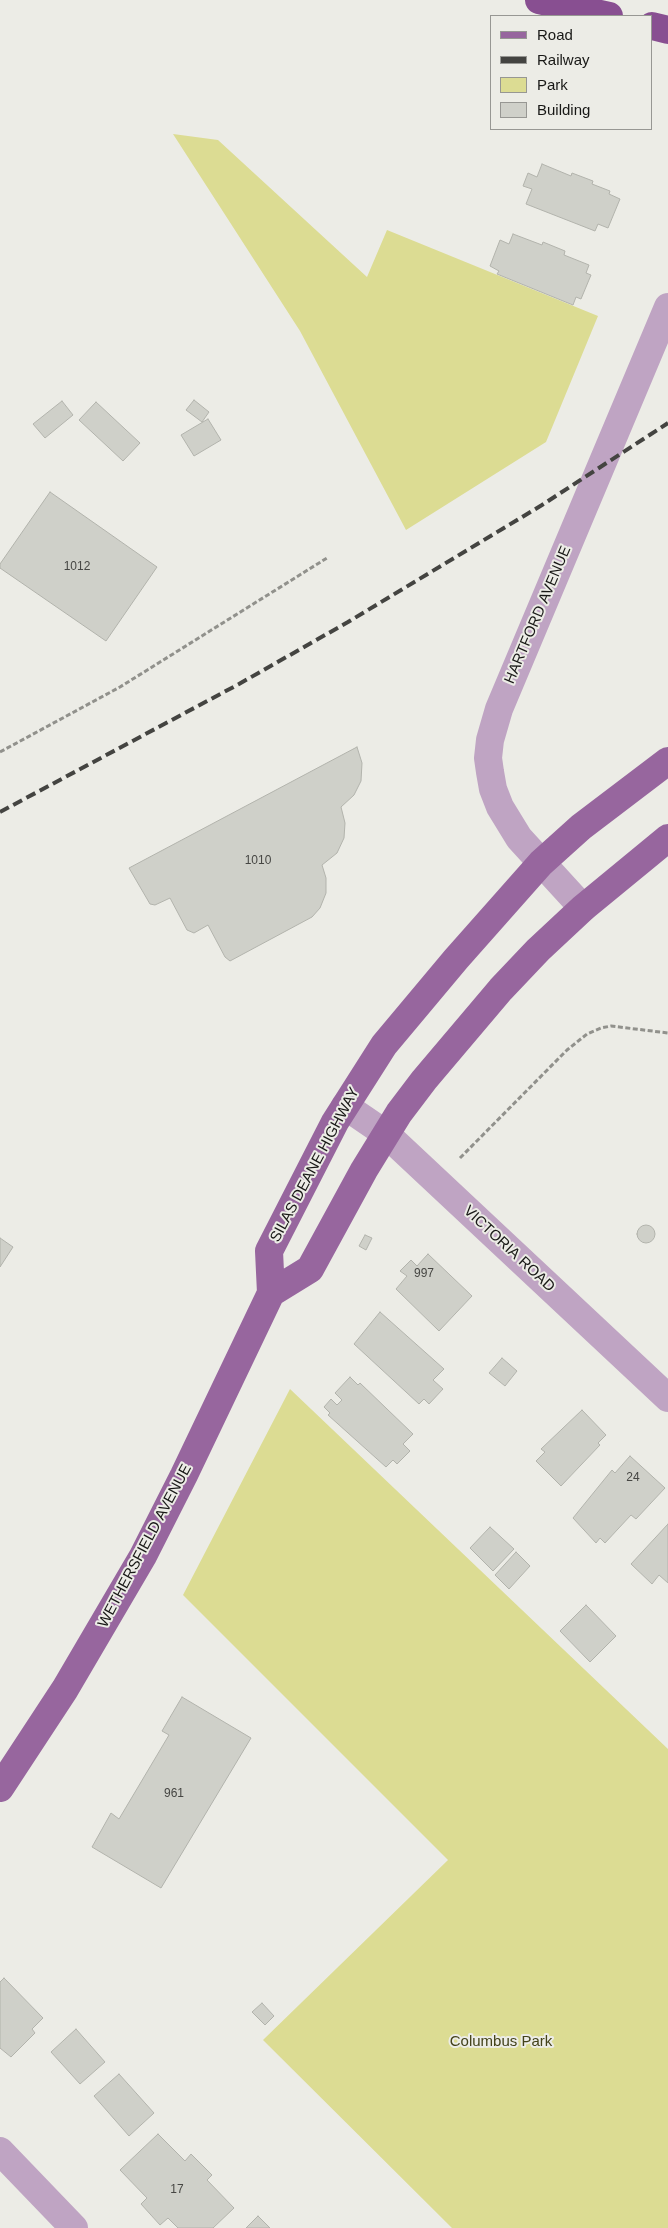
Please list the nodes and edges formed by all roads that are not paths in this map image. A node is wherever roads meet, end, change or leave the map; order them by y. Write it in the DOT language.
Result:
graph roads {
  1 [pos="539,0"];
  2 [pos="605,15"];
  3 [pos="653,26"];
  4 [pos="668,30"];
  5 [pos="668,307"];
  6 [pos="668,761"];
  7 [pos="668,838"];
  8 [pos="541,863"];
  9 [pos="583,908"];
  10 [pos="345,1106"];
  11 [pos="386,1134"];
  12 [pos="271,1293"];
  13 [pos="668,1398"];
  14 [pos="0,1788"];
  15 [pos="0,2151"];
  16 [pos="74,2228"];
  1 -- 2 [label="highway"];
  3 -- 4 [label="highway"];
  5 -- 8 [label="street, HARTFORD AVENUE"];
  6 -- 8 [label="main road, SILAS DEANE HIGHWAY"];
  7 -- 9 [label="main road"];
  8 -- 9 [label="street, HARTFORD AVENUE"];
  8 -- 10 [label="main road, SILAS DEANE HIGHWAY"];
  9 -- 11 [label="main road"];
  10 -- 11 [label="street, VICTORIA ROAD"];
  10 -- 12 [label="main road, SILAS DEANE HIGHWAY"];
  11 -- 12 [label="main road"];
  11 -- 13 [label="street, VICTORIA ROAD"];
  12 -- 14 [label="main road, WETHERSFIELD AVENUE"];
  15 -- 16 [label="street"];
}
